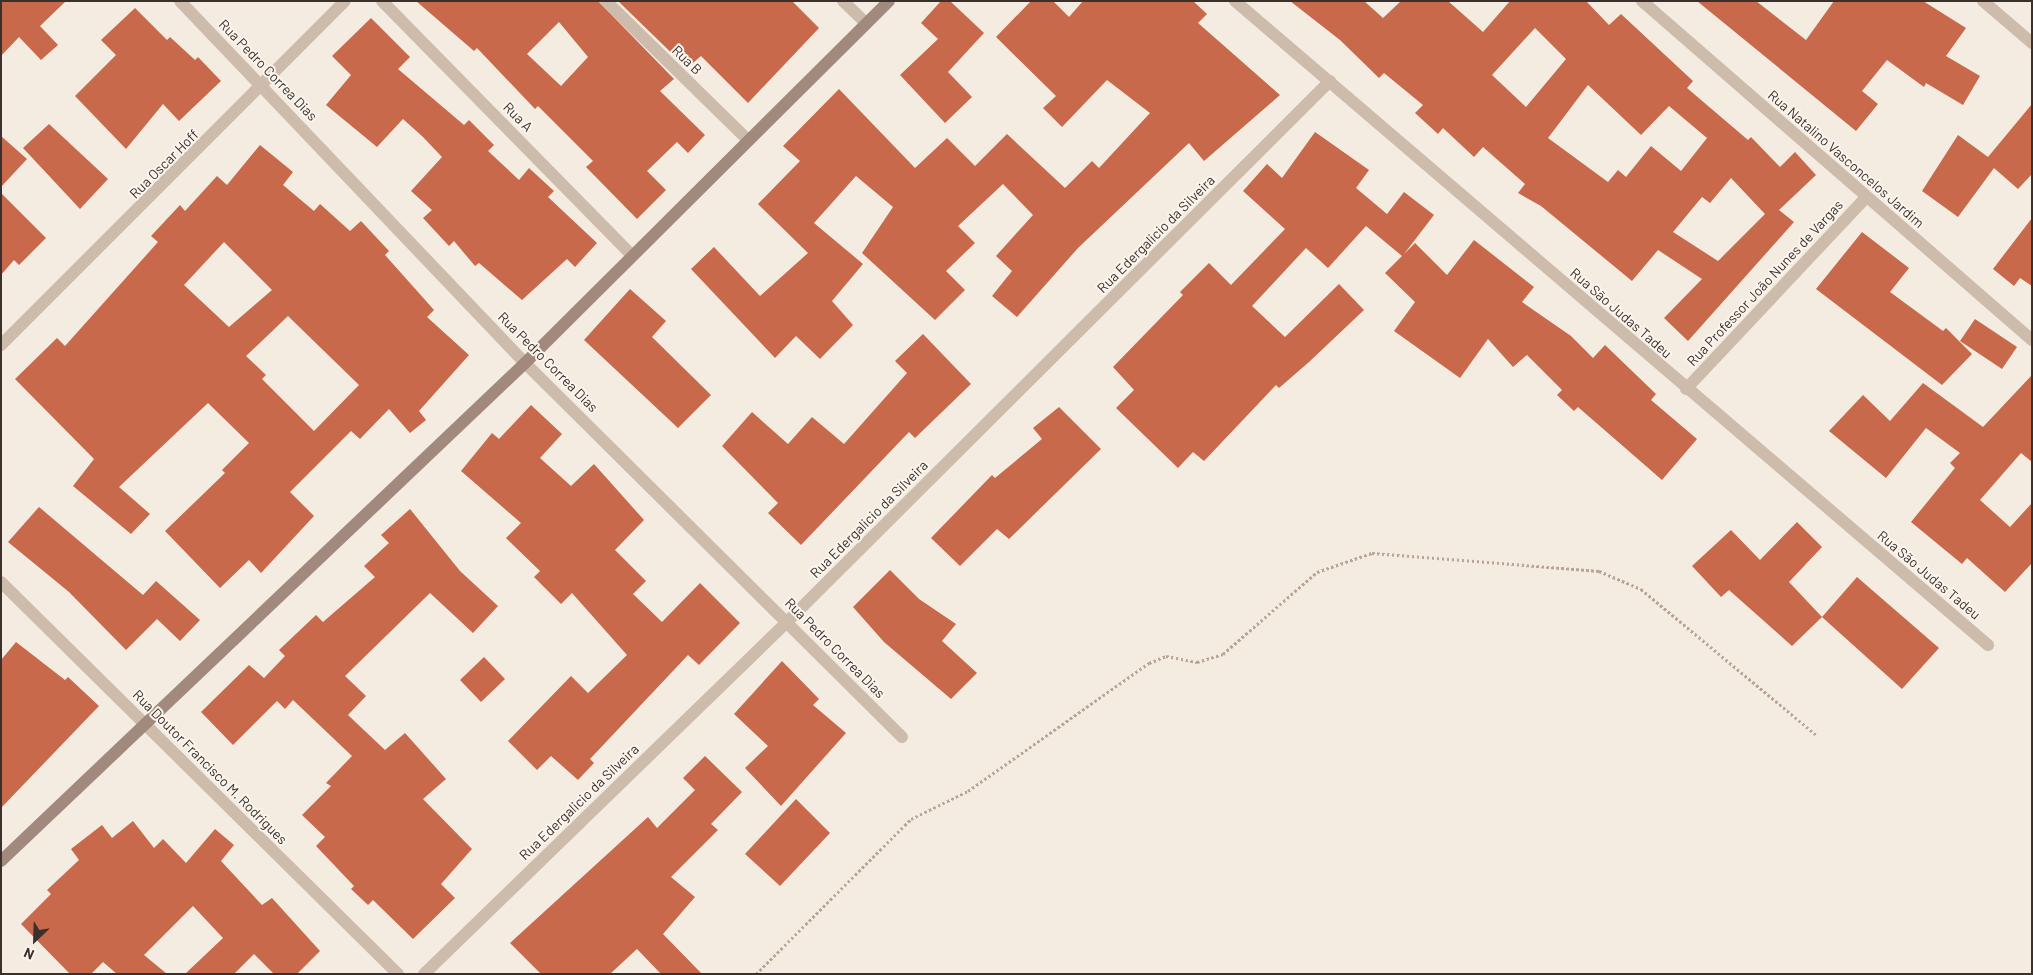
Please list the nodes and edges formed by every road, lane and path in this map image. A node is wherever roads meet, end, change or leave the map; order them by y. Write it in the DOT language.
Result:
graph roads {
  1 [pos="180,1"];
  2 [pos="345,1"];
  3 [pos="382,1"];
  4 [pos="606,1"];
  5 [pos="843,1"];
  6 [pos="889,1"];
  7 [pos="1235,1"];
  8 [pos="1642,1"];
  9 [pos="1983,1"];
  10 [pos="866,24"];
  11 [pos="2032,43"];
  12 [pos="1330,81"];
  13 [pos="264,86"];
  14 [pos="748,140"];
  15 [pos="1866,197"];
  16 [pos="632,255"];
  17 [pos="2032,340"];
  18 [pos="1,345"];
  19 [pos="525,363"];
  20 [pos="1686,389"];
  21 [pos="1,582"];
  22 [pos="788,621"];
  23 [pos="1988,645"];
  24 [pos="145,724"];
  25 [pos="1816,735"];
  26 [pos="902,737"];
  27 [pos="1,861"];
  28 [pos="398,974"];
  29 [pos="424,974"];
  30 [pos="756,974"];
  1 -- 13 [label="street, Rua Pedro Correa Dias"];
  2 -- 13 [label="street, Rua Oscar Hoff"];
  3 -- 16 [label="street, Rua A"];
  4 -- 14 [label="street, Rua B"];
  5 -- 10 [label="street"];
  6 -- 10 [label="street"];
  7 -- 12 [label="street, Rua São Judas Tadeu"];
  8 -- 15 [label="street, Rua Natalino Vasconcelos Jardim"];
  9 -- 11 [label="street"];
  10 -- 14 [label="street"];
  12 -- 20 [label="street, Rua São Judas Tadeu"];
  12 -- 22 [label="street, Rua Edergalicio da Silveira"];
  13 -- 18 [label="street, Rua Oscar Hoff"];
  13 -- 19 [label="street, Rua Pedro Correa Dias"];
  14 -- 16 [label="street"];
  15 -- 17 [label="street, Rua Natalino Vasconcelos Jardim"];
  15 -- 20 [label="street, Rua Professor João Nunes de Vargas"];
  16 -- 19 [label="street"];
  19 -- 22 [label="street, Rua Pedro Correa Dias"];
  19 -- 24 [label="street"];
  20 -- 23 [label="street, Rua São Judas Tadeu"];
  21 -- 24 [label="street, Rua Doutor Francisco M. Rodrigues"];
  22 -- 26 [label="street, Rua Pedro Correa Dias"];
  22 -- 29 [label="street, Rua Edergalicio da Silveira"];
  24 -- 27 [label="street"];
  24 -- 28 [label="street, Rua Doutor Francisco M. Rodrigues"];
  25 -- 30 [label="path"];
}
